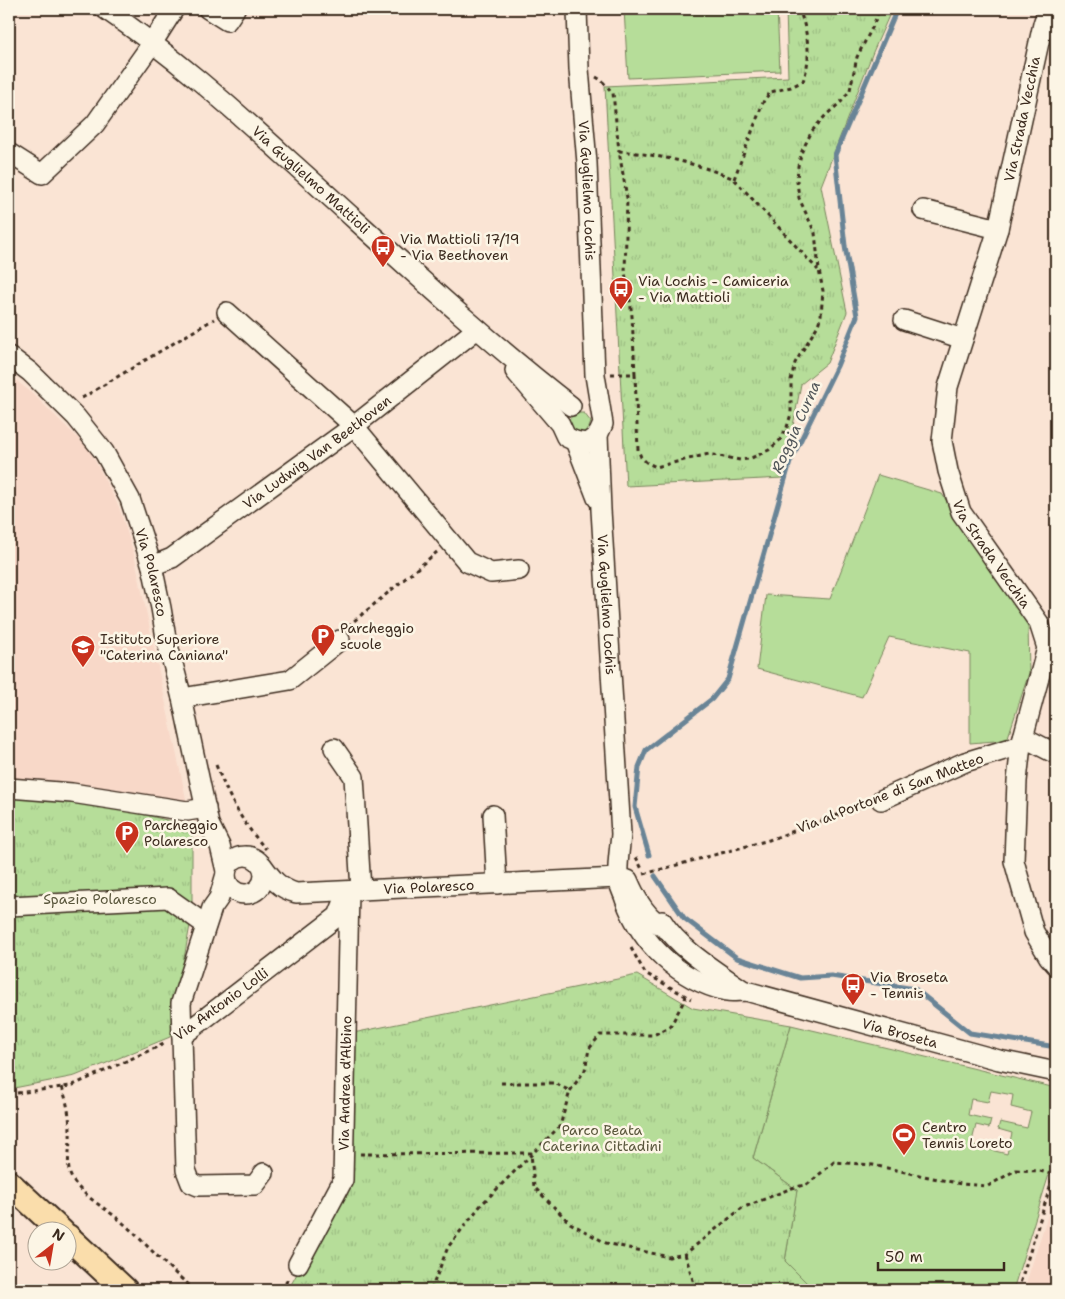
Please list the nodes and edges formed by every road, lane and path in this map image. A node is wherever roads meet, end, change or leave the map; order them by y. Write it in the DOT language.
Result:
graph roads {
  1 [pos="105,9"];
  2 [pos="174,9"];
  3 [pos="208,9"];
  4 [pos="235,9"];
  5 [pos="577,9"];
  6 [pos="800,9"];
  7 [pos="879,9"];
  8 [pos="1048,9"];
  9 [pos="153,42"];
  10 [pos="579,69"];
  11 [pos="619,151"];
  12 [pos="9,153"];
  13 [pos="734,180"];
  14 [pos="923,210"];
  15 [pos="998,229"];
  16 [pos="819,270"];
  17 [pos="227,312"];
  18 [pos="904,320"];
  19 [pos="483,334"];
  20 [pos="963,339"];
  21 [pos="9,356"];
  22 [pos="635,374"];
  23 [pos="595,375"];
  24 [pos="576,404"];
  25 [pos="66,407"];
  26 [pos="601,412"];
  27 [pos="560,424"];
  28 [pos="354,426"];
  29 [pos="598,435"];
  30 [pos="575,441"];
  31 [pos="601,510"];
  32 [pos="448,542"];
  33 [pos="152,566"];
  34 [pos="519,570"];
  35 [pos="340,640"];
  36 [pos="1052,644"];
  37 [pos="182,698"];
  38 [pos="1022,741"];
  39 [pos="334,748"];
  40 [pos="1056,754"];
  41 [pos="9,788"];
  42 [pos="881,800"];
  43 [pos="206,808"];
  44 [pos="493,814"];
  45 [pos="213,831"];
  46 [pos="257,861"];
  47 [pos="226,873"];
  48 [pos="635,874"];
  49 [pos="497,884"];
  50 [pos="355,890"];
  51 [pos="296,893"];
  52 [pos="244,894"];
  53 [pos="9,906"];
  54 [pos="209,916"];
  55 [pos="1056,965"];
  56 [pos="746,991"];
  57 [pos="686,997"];
  58 [pos="182,1036"];
  59 [pos="1056,1072"];
  60 [pos="501,1083"];
  61 [pos="62,1087"];
  62 [pos="570,1090"];
  63 [pos="9,1094"];
  64 [pos="532,1153"];
  65 [pos="344,1154"];
  66 [pos="1056,1168"];
  67 [pos="264,1173"];
  68 [pos="1054,1174"];
  69 [pos="9,1183"];
  70 [pos="51,1222"];
  71 [pos="78,1246"];
  72 [pos="686,1254"];
  73 [pos="298,1264"];
  74 [pos="126,1290"];
  75 [pos="196,1290"];
  76 [pos="431,1290"];
  77 [pos="696,1290"];
  78 [pos="1018,1290"];
  1 -- 9 [label="street, Via Guglielmo Mattioli"];
  2 -- 9 [label="street"];
  3 -- 4 [label="street"];
  5 -- 10 [label="street, Via Guglielmo Lochis"];
  6 -- 13 [label="path"];
  7 -- 16 [label="path"];
  8 -- 15 [label="street, Via Strada Vecchia"];
  9 -- 12 [label="street"];
  9 -- 19 [label="street, Via Guglielmo Mattioli"];
  10 -- 11 [label="path"];
  10 -- 23 [label="street, Via Guglielmo Lochis"];
  11 -- 13 [label="path"];
  11 -- 22 [label="path"];
  13 -- 16 [label="path"];
  14 -- 15 [label="street"];
  15 -- 20 [label="street, Via Strada Vecchia"];
  16 -- 22 [label="path"];
  17 -- 25 [label="path"];
  17 -- 28 [label="street"];
  18 -- 20 [label="street"];
  19 -- 24 [label="street, Via Guglielmo Mattioli"];
  19 -- 27 [label="street, Via Guglielmo Mattioli"];
  19 -- 28 [label="street, Via Ludwig Van Beethoven"];
  20 -- 36 [label="street, Via Strada Vecchia"];
  21 -- 25 [label="street, Via Polaresco"];
  22 -- 23 [label="path"];
  23 -- 24 [label="street, Via Guglielmo Lochis"];
  23 -- 26 [label="street, Via Guglielmo Lochis"];
  24 -- 26 [label="street, Via Guglielmo Mattioli"];
  24 -- 27 [label="street"];
  25 -- 33 [label="street, Via Polaresco"];
  26 -- 29 [label="street, Via Guglielmo Lochis"];
  27 -- 30 [label="street, Via Guglielmo Mattioli"];
  28 -- 32 [label="street"];
  28 -- 33 [label="street, Via Ludwig Van Beethoven"];
  29 -- 30 [label="street"];
  29 -- 31 [label="street, Via Guglielmo Lochis"];
  30 -- 31 [label="street, Via Guglielmo Mattioli"];
  31 -- 48 [label="street, Via Guglielmo Lochis"];
  32 -- 34 [label="street"];
  32 -- 35 [label="path"];
  33 -- 37 [label="street, Via Polaresco"];
  35 -- 37 [label="street"];
  36 -- 38 [label="street, Via Strada Vecchia"];
  37 -- 43 [label="street, Via Polaresco"];
  38 -- 40 [label="street"];
  38 -- 42 [label="street, Via al Portone di San Matteo"];
  38 -- 55 [label="street, Via Strada Vecchia"];
  39 -- 50 [label="street"];
  41 -- 43 [label="street"];
  42 -- 48 [label="path, Via al Portone di San Matteo"];
  43 -- 45 [label="street, Via Polaresco"];
  44 -- 49 [label="street"];
  45 -- 46 [label="street, Via Polaresco"];
  45 -- 47 [label="street, Via Polaresco"];
  46 -- 47 [label="street"];
  46 -- 51 [label="street"];
  46 -- 52 [label="street"];
  47 -- 52 [label="street, Via Polaresco"];
  47 -- 54 [label="street"];
  48 -- 49 [label="street, Via Polaresco"];
  48 -- 56 [label="street, Via Broseta"];
  48 -- 56 [label="street, Via Broseta"];
  49 -- 50 [label="street, Via Polaresco"];
  50 -- 51 [label="street, Via Polaresco"];
  50 -- 58 [label="street, Via Antonio Lolli"];
  50 -- 65 [label="street, Via Andrea d'Albino"];
  51 -- 52 [label="street, Via Polaresco"];
  52 -- 54 [label="street"];
  53 -- 54 [label="street"];
  54 -- 58 [label="street"];
  56 -- 59 [label="street, Via Broseta"];
  57 -- 62 [label="path"];
  58 -- 61 [label="path, Via Antonio Lolli"];
  58 -- 67 [label="street"];
  60 -- 62 [label="path"];
  61 -- 63 [label="path, Via Antonio Lolli"];
  61 -- 75 [label="path"];
  62 -- 64 [label="path"];
  64 -- 65 [label="path"];
  64 -- 72 [label="path"];
  64 -- 76 [label="path"];
  65 -- 73 [label="street, Via Andrea d'Albino"];
  66 -- 68 [label="path"];
  68 -- 72 [label="path"];
  68 -- 78 [label="path"];
  69 -- 70 [label="main road"];
  71 -- 74 [label="main road"];
  72 -- 77 [label="path"];
}
